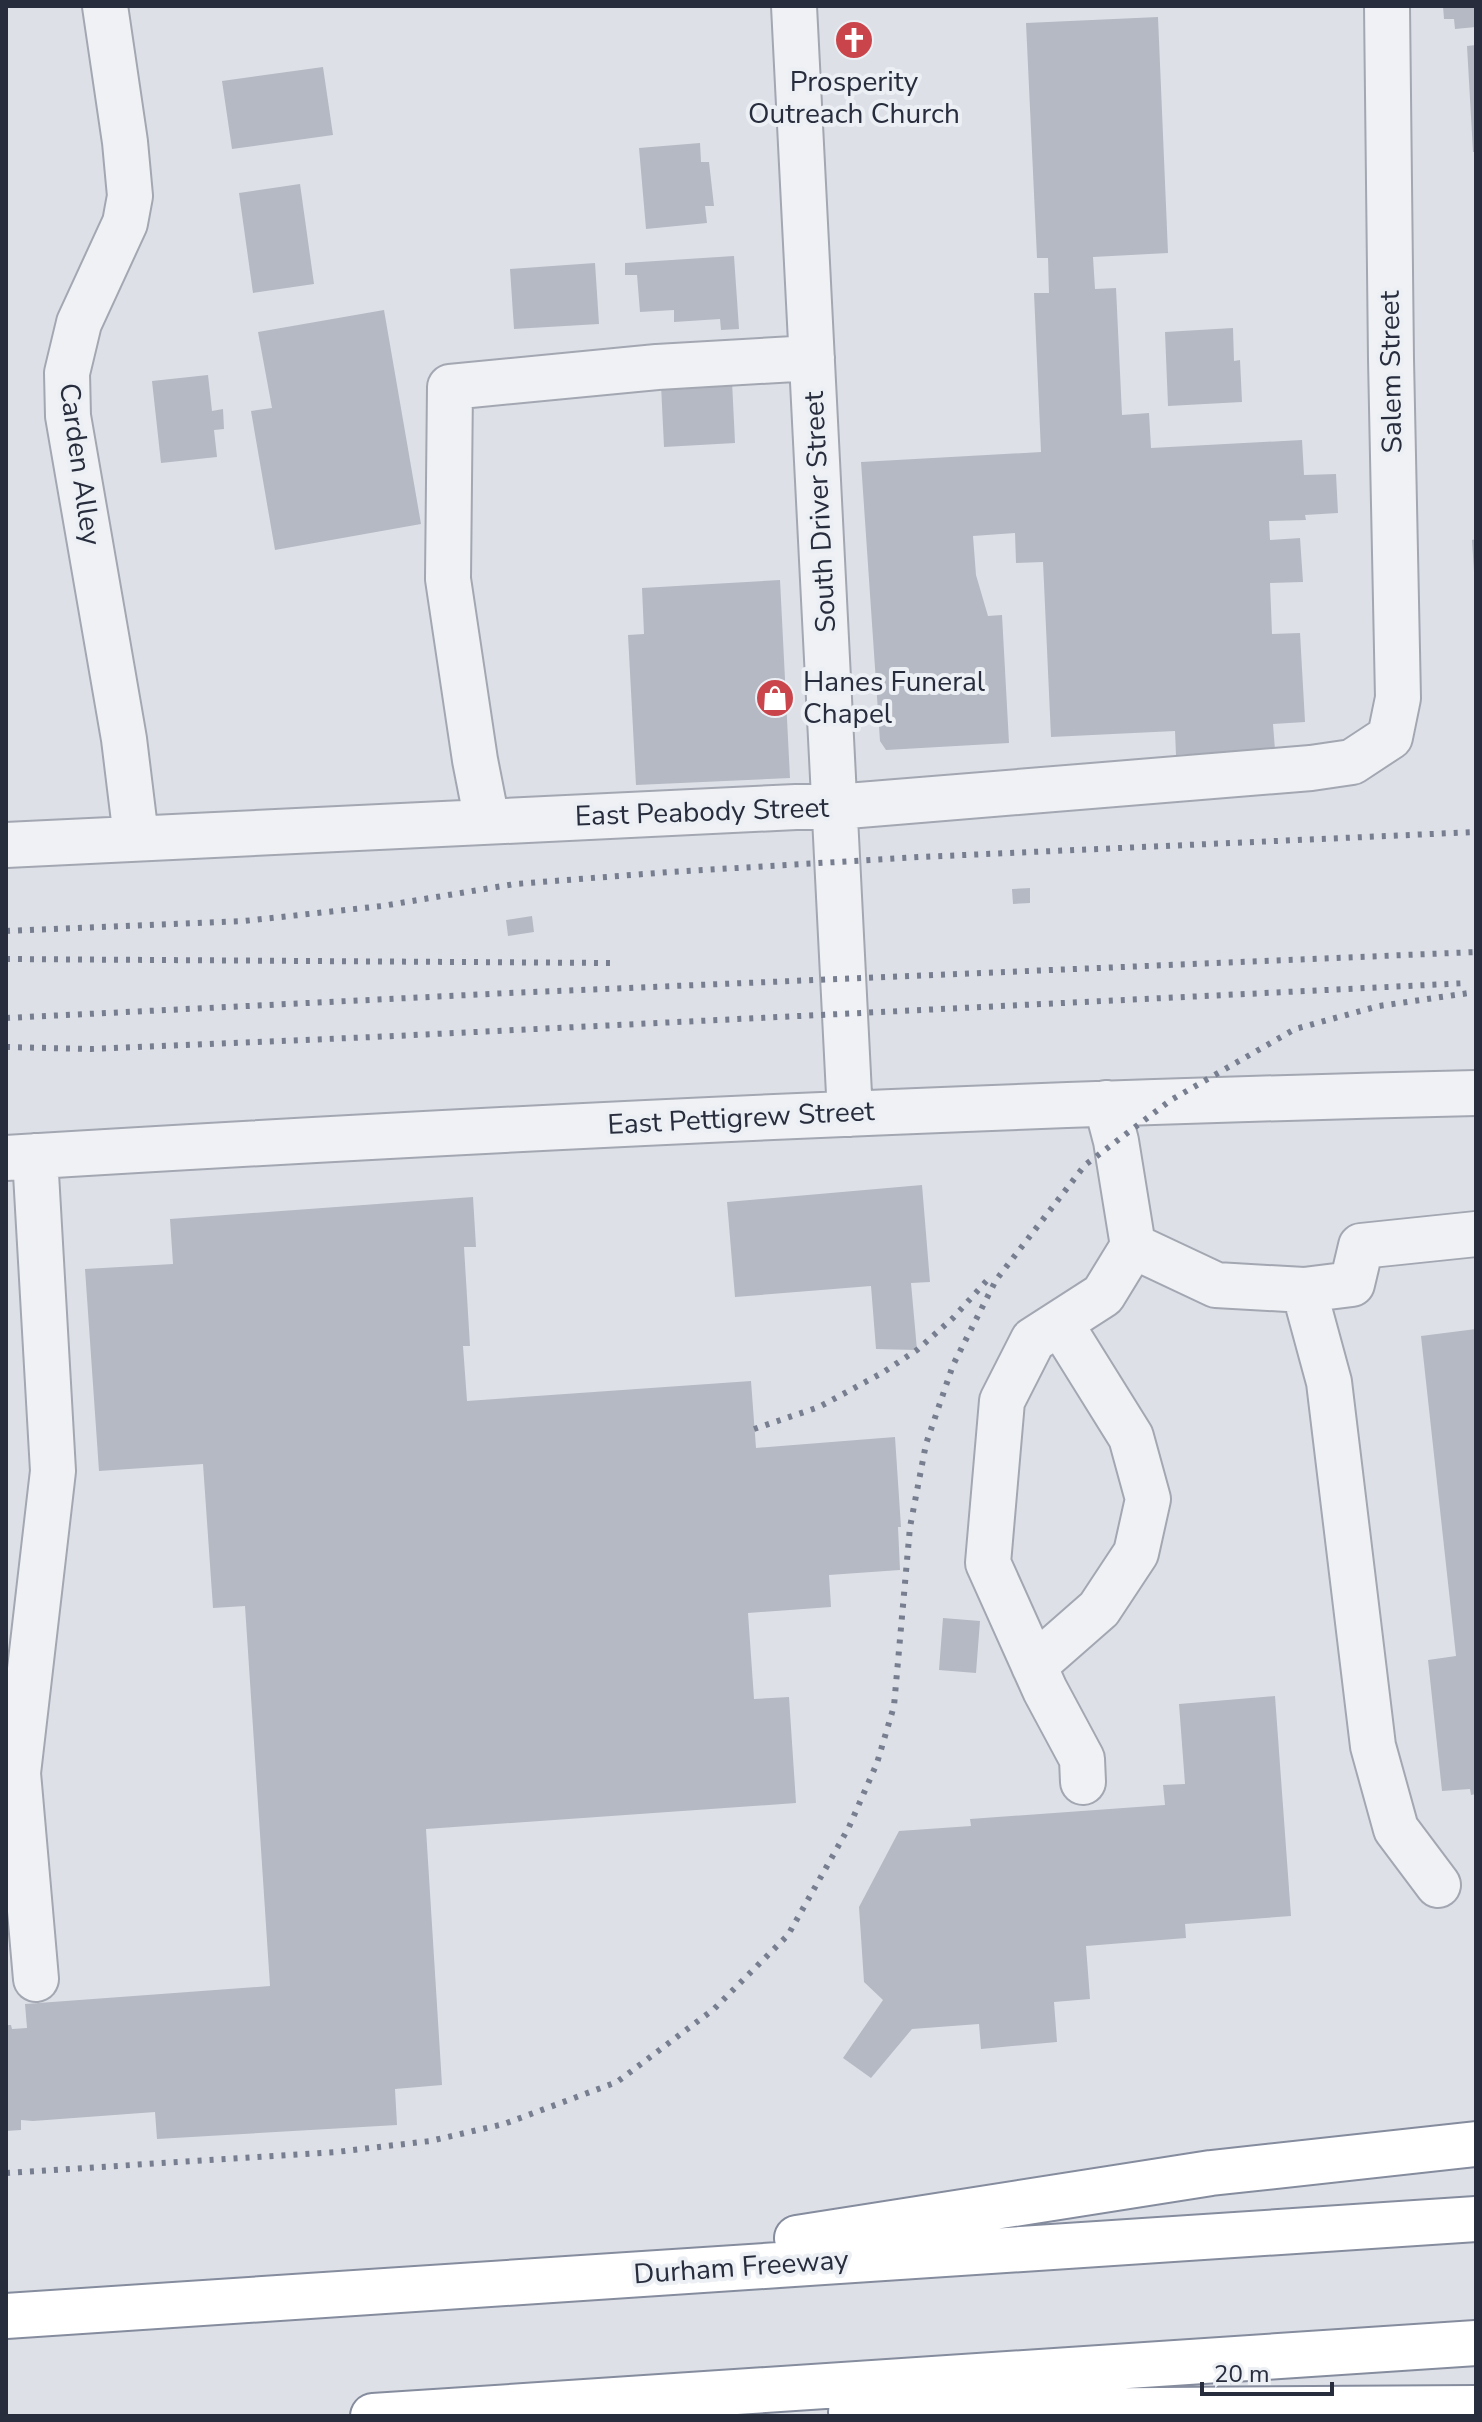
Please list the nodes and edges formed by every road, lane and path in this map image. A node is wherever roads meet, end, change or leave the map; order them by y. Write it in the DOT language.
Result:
graph roads {
  1 [pos="105,6"];
  2 [pos="794,6"];
  3 [pos="1387,6"];
  4 [pos="812,358"];
  5 [pos="1390,737"];
  6 [pos="835,807"];
  7 [pos="487,821"];
  8 [pos="136,837"];
  9 [pos="6,845"];
  10 [pos="1476,1093"];
  11 [pos="1106,1103"];
  12 [pos="850,1114"];
  13 [pos="20,1157"];
  14 [pos="1476,1234"];
  15 [pos="1133,1246"];
  16 [pos="1304,1290"];
  17 [pos="1060,1323"];
  18 [pos="1034,1666"];
  19 [pos="12,1774"];
  20 [pos="1083,1782"];
  21 [pos="1438,1885"];
  22 [pos="36,1979"];
  23 [pos="1476,2144"];
  24 [pos="1476,2219"];
  25 [pos="514,2282"];
  26 [pos="6,2316"];
  27 [pos="1476,2343"];
  28 [pos="1476,2408"];
  29 [pos="385,2415"];
  1 -- 8 [label="street, Carden Alley"];
  2 -- 4 [label="street, South Driver Street"];
  3 -- 5 [label="street, Salem Street"];
  4 -- 6 [label="street, South Driver Street"];
  4 -- 7 [label="street"];
  5 -- 6 [label="street, East Peabody Street"];
  6 -- 7 [label="street, East Peabody Street"];
  6 -- 12 [label="street, South Driver Street"];
  7 -- 8 [label="street, East Peabody Street"];
  8 -- 9 [label="street, East Peabody Street"];
  10 -- 11 [label="street, East Pettigrew Street"];
  11 -- 12 [label="street, East Pettigrew Street"];
  11 -- 15 [label="street"];
  12 -- 13 [label="street, East Pettigrew Street"];
  13 -- 19 [label="street"];
  14 -- 16 [label="street"];
  15 -- 16 [label="street"];
  15 -- 17 [label="street"];
  16 -- 21 [label="street"];
  17 -- 18 [label="street"];
  17 -- 18 [label="street"];
  18 -- 20 [label="street"];
  19 -- 22 [label="street"];
  23 -- 25 [label="highway"];
  24 -- 25 [label="highway, Durham Freeway"];
  25 -- 26 [label="highway, Durham Freeway"];
  27 -- 29 [label="highway"];
  28 -- 29 [label="highway"];
}
